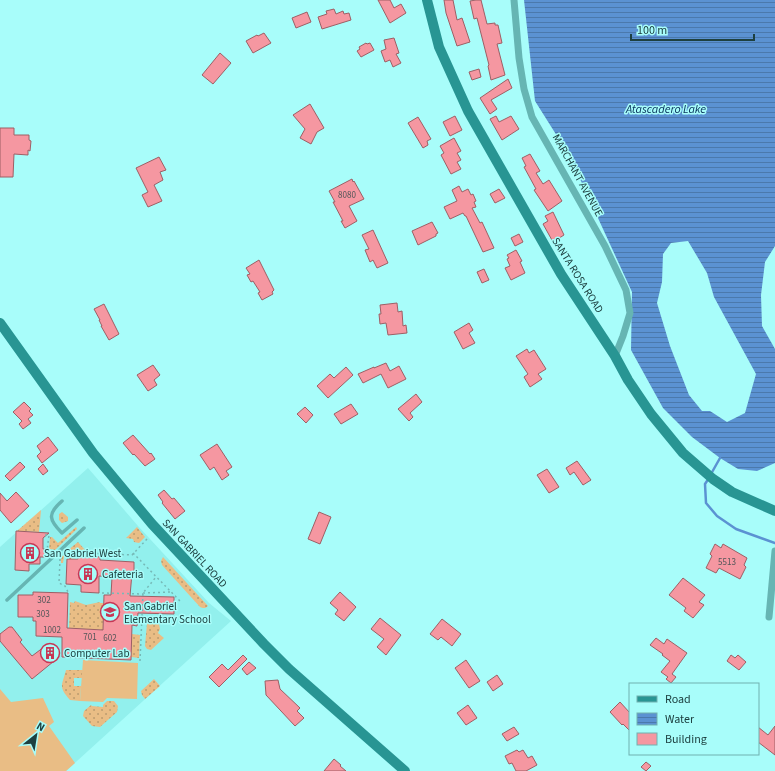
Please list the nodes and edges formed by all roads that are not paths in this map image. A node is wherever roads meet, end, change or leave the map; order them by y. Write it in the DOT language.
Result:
graph roads {
  1 [pos="427,0"];
  2 [pos="514,0"];
  3 [pos="0,323"];
  4 [pos="615,356"];
  5 [pos="62,501"];
  6 [pos="775,511"];
  7 [pos="77,520"];
  8 [pos="84,528"];
  9 [pos="775,551"];
  10 [pos="7,600"];
  11 [pos="769,617"];
  12 [pos="404,771"];
  1 -- 4 [label="street, SANTA ROSA ROAD"];
  2 -- 4 [label="street, MARCHANT AVENUE"];
  3 -- 12 [label="street, SAN GABRIEL ROAD"];
  4 -- 6 [label="street, SANTA ROSA ROAD"];
  5 -- 7 [label="lane"];
  8 -- 10 [label="lane"];
  9 -- 11 [label="street"];
}
